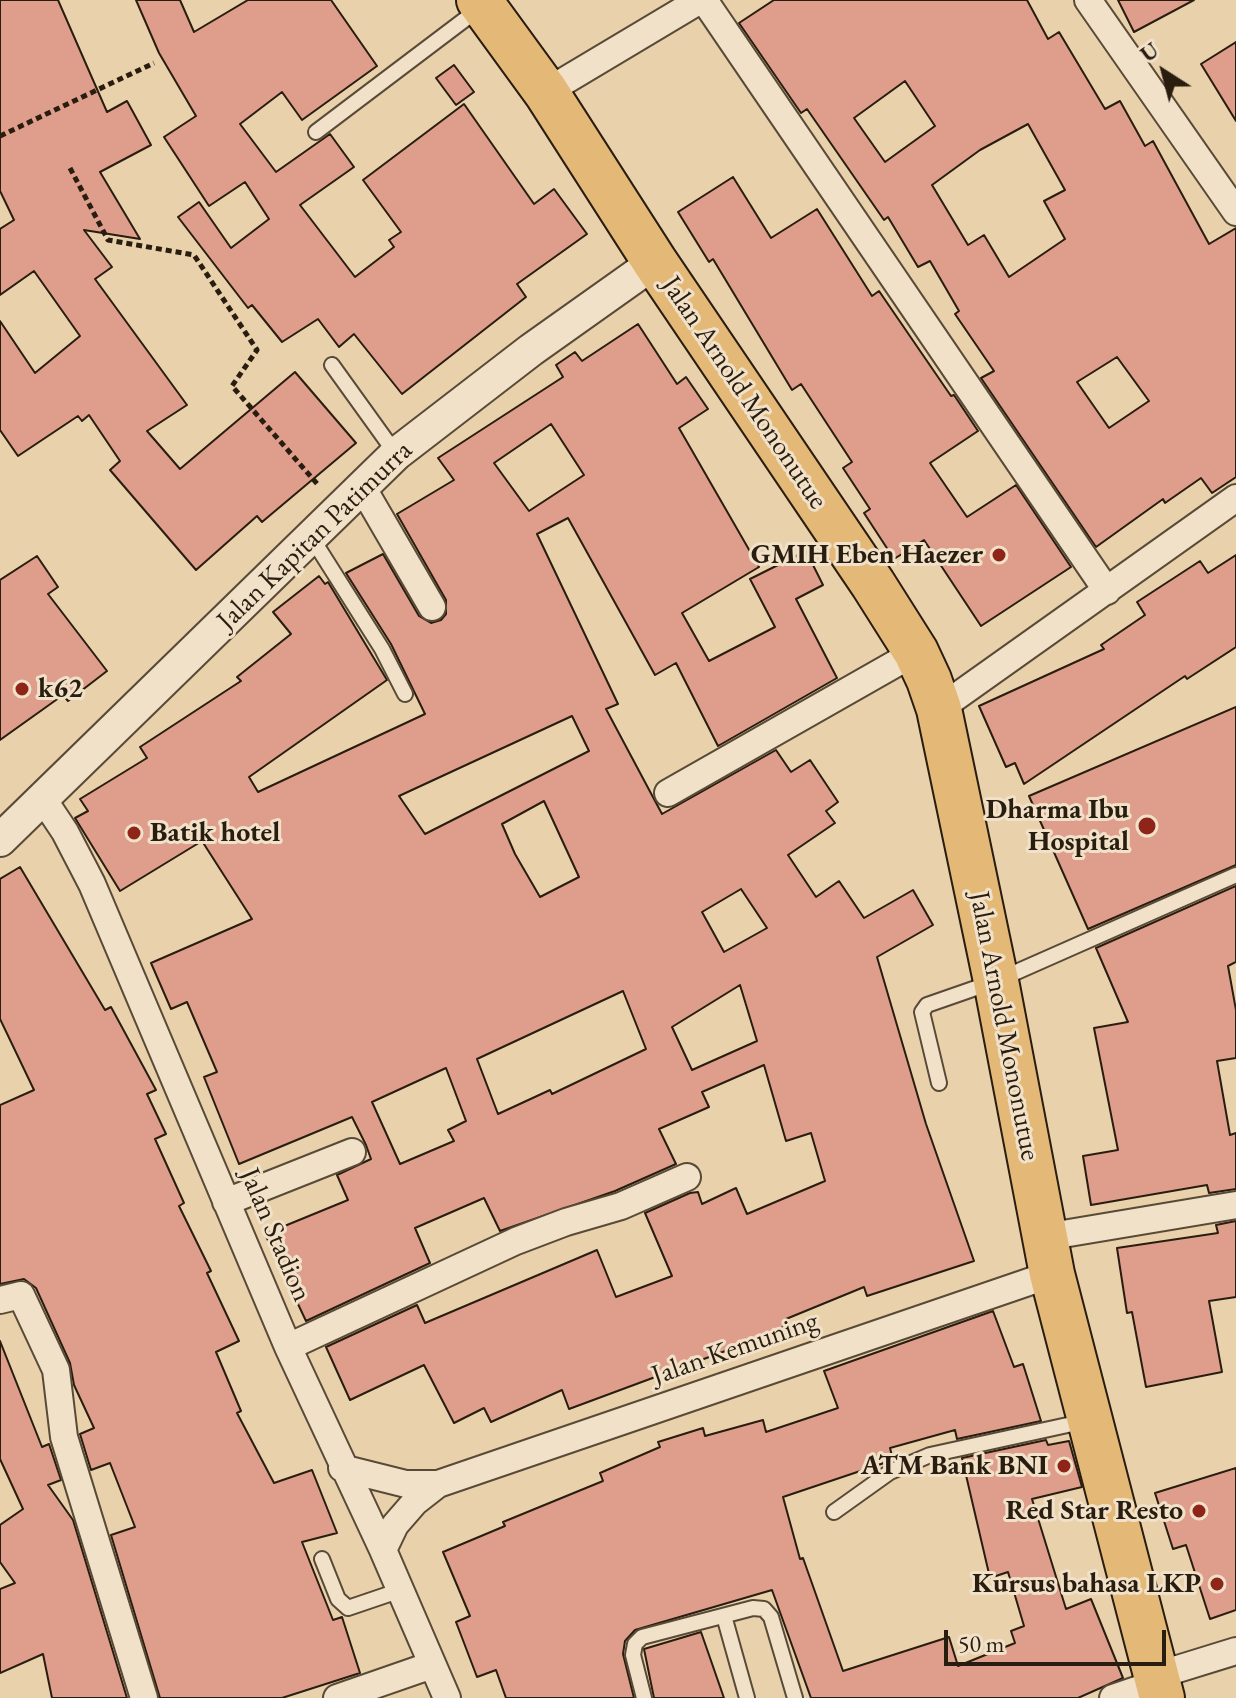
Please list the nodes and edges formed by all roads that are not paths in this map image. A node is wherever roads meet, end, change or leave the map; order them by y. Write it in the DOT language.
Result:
graph roads {
  1 [pos="702,0"];
  2 [pos="1088,0"];
  3 [pos="482,3"];
  4 [pos="546,92"];
  5 [pos="316,132"];
  6 [pos="1236,212"];
  7 [pos="655,262"];
  8 [pos="332,365"];
  9 [pos="396,454"];
  10 [pos="361,485"];
  11 [pos="1236,498"];
  12 [pos="310,535"];
  13 [pos="1107,591"];
  14 [pos="432,607"];
  15 [pos="916,652"];
  16 [pos="405,694"];
  17 [pos="939,709"];
  18 [pos="668,793"];
  19 [pos="43,799"];
  20 [pos="0,840"];
  21 [pos="1236,875"];
  22 [pos="996,981"];
  23 [pos="939,1083"];
  24 [pos="352,1152"];
  25 [pos="687,1177"];
  26 [pos="226,1202"];
  27 [pos="1236,1205"];
  28 [pos="1049,1256"];
  29 [pos="0,1300"];
  30 [pos="288,1347"];
  31 [pos="1089,1420"];
  32 [pos="342,1468"];
  33 [pos="438,1484"];
  34 [pos="834,1512"];
  35 [pos="383,1550"];
  36 [pos="322,1559"];
  37 [pos="401,1590"];
  38 [pos="724,1616"];
  39 [pos="1236,1651"];
  40 [pos="432,1665"];
  41 [pos="1158,1686"];
  42 [pos="144,1698"];
  43 [pos="337,1698"];
  44 [pos="447,1698"];
  45 [pos="644,1698"];
  46 [pos="747,1698"];
  47 [pos="795,1698"];
  48 [pos="1113,1698"];
  1 -- 4 [label="street"];
  1 -- 13 [label="street"];
  2 -- 6 [label="street"];
  3 -- 4 [label="highway, Jalan Arnold Mononutue"];
  3 -- 5 [label="lane"];
  4 -- 7 [label="highway, Jalan Arnold Mononutue"];
  7 -- 9 [label="street, Jalan Kapitan Patimurra"];
  7 -- 15 [label="highway, Jalan Arnold Mononutue"];
  8 -- 9 [label="lane"];
  9 -- 10 [label="street, Jalan Kapitan Patimurra"];
  10 -- 12 [label="street, Jalan Kapitan Patimurra"];
  10 -- 14 [label="street"];
  11 -- 13 [label="street"];
  12 -- 16 [label="lane"];
  12 -- 19 [label="street, Jalan Kapitan Patimurra"];
  13 -- 17 [label="street"];
  15 -- 17 [label="highway, Jalan Arnold Mononutue"];
  15 -- 18 [label="street"];
  17 -- 22 [label="highway, Jalan Arnold Mononutue"];
  19 -- 20 [label="street, Jalan Kapitan Patimurra"];
  19 -- 26 [label="street, Jalan Stadion"];
  21 -- 22 [label="lane"];
  22 -- 23 [label="lane"];
  22 -- 28 [label="highway, Jalan Arnold Mononutue"];
  24 -- 26 [label="street"];
  25 -- 30 [label="street"];
  26 -- 30 [label="street, Jalan Stadion"];
  27 -- 28 [label="street, Jalan Kemuning"];
  28 -- 31 [label="highway, Jalan Arnold Mononutue"];
  28 -- 33 [label="street, Jalan Kemuning"];
  29 -- 42 [label="street"];
  30 -- 32 [label="street, Jalan Stadion"];
  31 -- 34 [label="lane"];
  31 -- 41 [label="highway, Jalan Arnold Mononutue"];
  32 -- 33 [label="street, Jalan Kemuning"];
  32 -- 35 [label="street, Jalan Stadion"];
  33 -- 35 [label="street, Jalan Kemuning"];
  35 -- 37 [label="street, Jalan Stadion"];
  36 -- 37 [label="lane"];
  37 -- 40 [label="street, Jalan Stadion"];
  38 -- 45 [label="lane"];
  38 -- 46 [label="lane"];
  38 -- 47 [label="lane"];
  39 -- 41 [label="street"];
  40 -- 43 [label="street"];
  40 -- 44 [label="street, Jalan Stadion"];
  41 -- 48 [label="street"];
}
